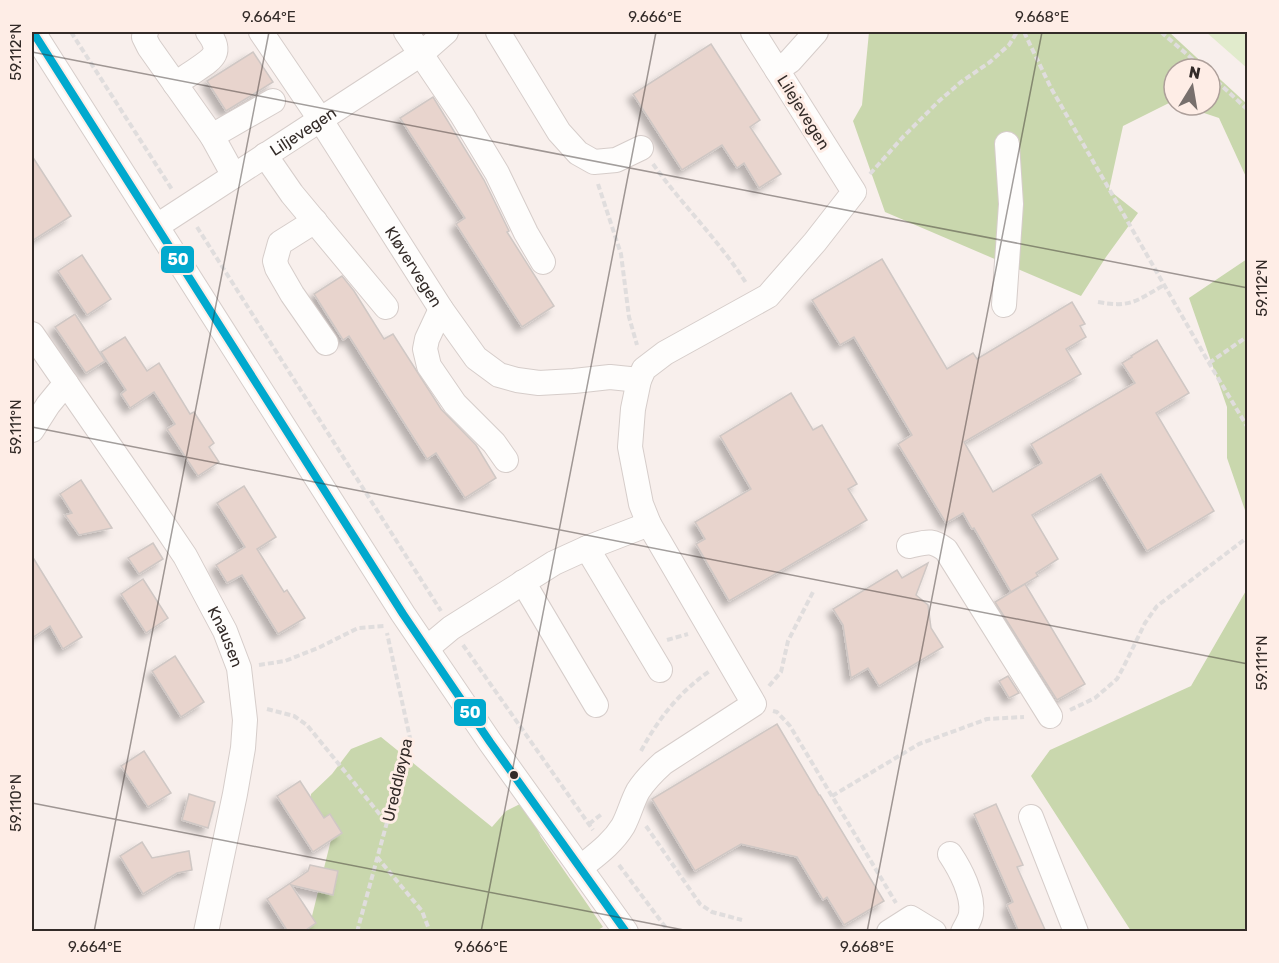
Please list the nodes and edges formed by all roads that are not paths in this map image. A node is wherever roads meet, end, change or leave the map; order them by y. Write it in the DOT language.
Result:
graph roads {
  1 [pos="33,32"];
  2 [pos="146,32"];
  3 [pos="208,32"];
  4 [pos="261,32"];
  5 [pos="406,32"];
  6 [pos="446,32"];
  7 [pos="498,32"];
  8 [pos="753,32"];
  9 [pos="816,32"];
  10 [pos="421,54"];
  11 [pos="777,70"];
  12 [pos="175,84"];
  13 [pos="273,101"];
  14 [pos="320,119"];
  15 [pos="212,136"];
  16 [pos="1007,144"];
  17 [pos="641,148"];
  18 [pos="265,155"];
  19 [pos="234,176"];
  20 [pos="315,221"];
  21 [pos="157,226"];
  22 [pos="543,262"];
  23 [pos="1004,305"];
  24 [pos="386,307"];
  25 [pos="441,309"];
  26 [pos="32,334"];
  27 [pos="326,343"];
  28 [pos="641,374"];
  29 [pos="66,383"];
  30 [pos="32,430"];
  31 [pos="506,460"];
  32 [pos="650,524"];
  33 [pos="909,546"];
  34 [pos="587,548"];
  35 [pos="523,582"];
  36 [pos="427,648"];
  37 [pos="660,670"];
  38 [pos="596,705"];
  39 [pos="1050,716"];
  40 [pos="1031,817"];
  41 [pos="950,854"];
  42 [pos="580,868"];
  43 [pos="206,932"];
  44 [pos="626,932"];
  45 [pos="889,932"];
  46 [pos="934,932"];
  47 [pos="963,932"];
  48 [pos="1076,932"];
  1 -- 21 [label="street"];
  2 -- 12 [label="street"];
  3 -- 12 [label="street"];
  4 -- 14 [label="street, Kløvervegen"];
  5 -- 10 [label="street"];
  6 -- 10 [label="street, Liljevegen"];
  7 -- 17 [label="street"];
  8 -- 11 [label="street, Lilejevegen"];
  9 -- 11 [label="street"];
  10 -- 14 [label="street, Liljevegen"];
  10 -- 22 [label="street"];
  11 -- 28 [label="street, Lilejevegen"];
  12 -- 15 [label="street"];
  13 -- 15 [label="street"];
  14 -- 18 [label="street, Liljevegen"];
  14 -- 25 [label="street, Kløvervegen"];
  15 -- 19 [label="street"];
  16 -- 23 [label="street"];
  18 -- 19 [label="street, Liljevegen"];
  18 -- 20 [label="street"];
  19 -- 21 [label="street, Liljevegen"];
  20 -- 24 [label="street"];
  20 -- 27 [label="street"];
  21 -- 36 [label="street"];
  25 -- 28 [label="street, Kløvervegen"];
  25 -- 31 [label="street"];
  26 -- 29 [label="street, Knausen"];
  28 -- 32 [label="street"];
  29 -- 30 [label="street"];
  29 -- 43 [label="street, Knausen"];
  32 -- 34 [label="street"];
  32 -- 42 [label="street"];
  33 -- 39 [label="street"];
  34 -- 35 [label="street"];
  34 -- 37 [label="street"];
  35 -- 36 [label="street"];
  35 -- 38 [label="street"];
  36 -- 42 [label="street"];
  40 -- 48 [label="street"];
  41 -- 47 [label="street"];
  42 -- 44 [label="street"];
  45 -- 46 [label="street"];
}
